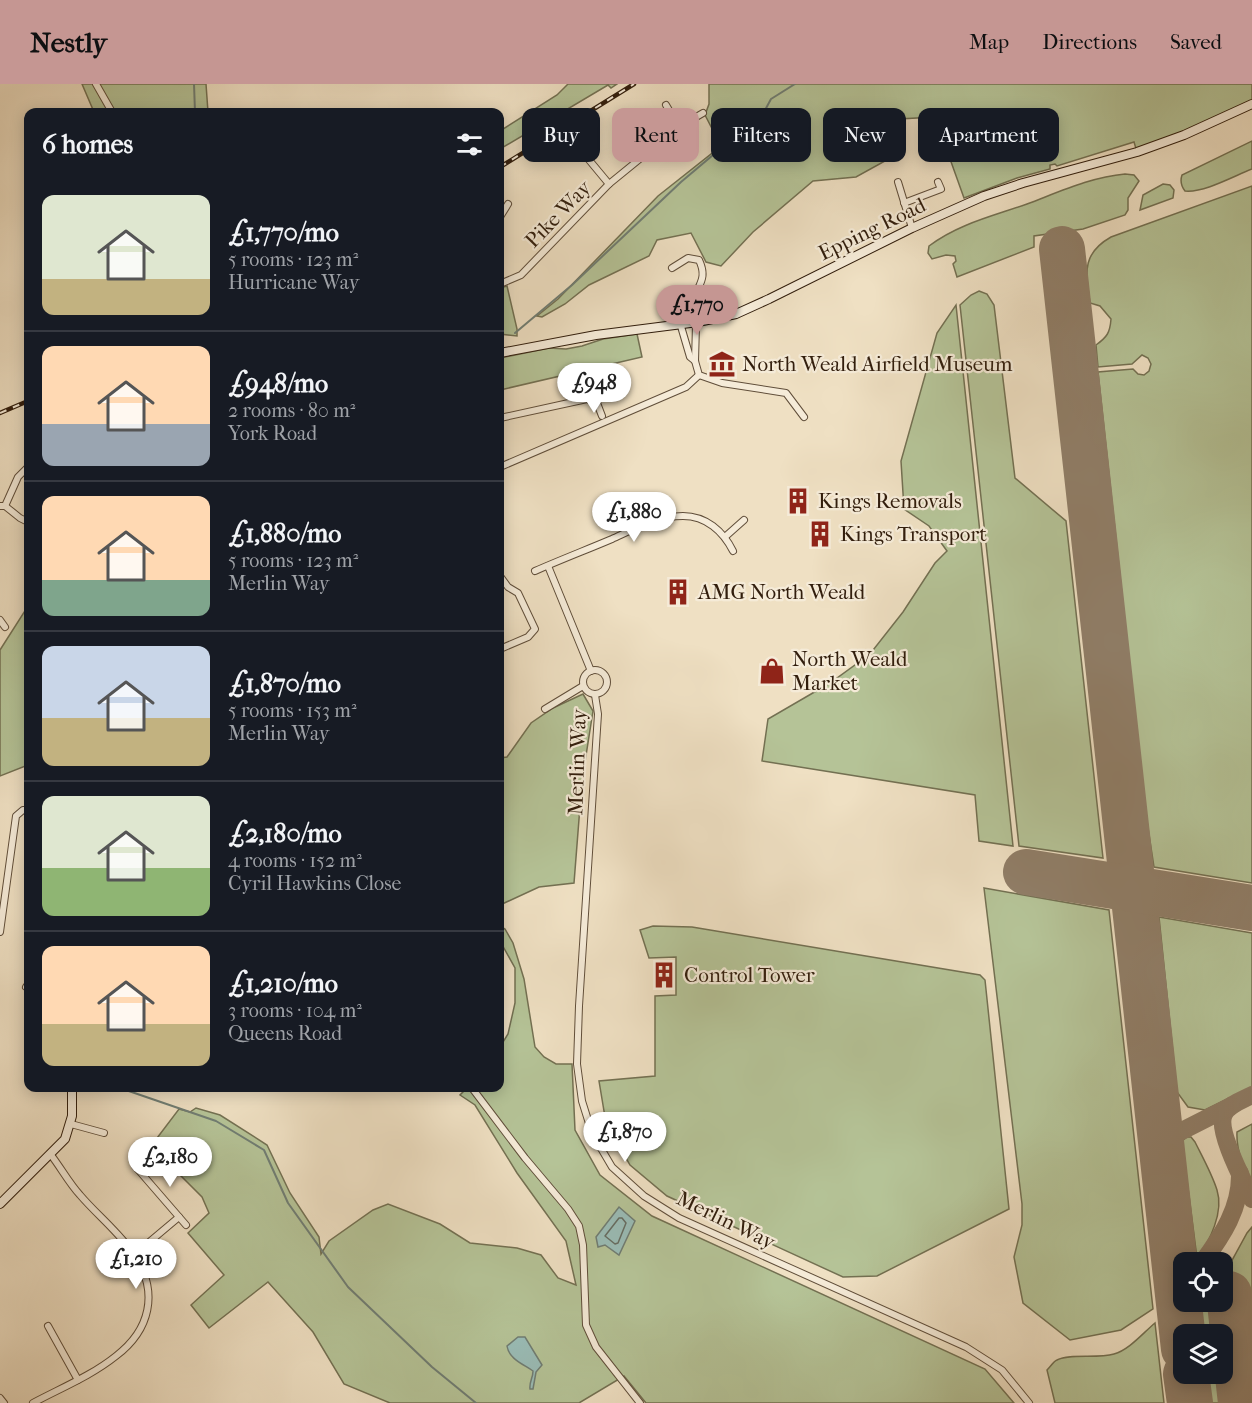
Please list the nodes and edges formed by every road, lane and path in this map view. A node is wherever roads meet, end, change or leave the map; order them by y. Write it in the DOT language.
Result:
graph roads {
  1 [pos="96,84"];
  2 [pos="1252,104"];
  3 [pos="666,105"];
  4 [pos="110,108"];
  5 [pos="668,108"];
  6 [pos="703,113"];
  7 [pos="699,115"];
  8 [pos="591,162"];
  9 [pos="636,162"];
  10 [pos="898,182"];
  11 [pos="938,182"];
  12 [pos="609,184"];
  13 [pos="904,203"];
  14 [pos="508,204"];
  15 [pos="504,210"];
  16 [pos="912,228"];
  17 [pos="672,268"];
  18 [pos="504,282"];
  19 [pos="694,322"];
  20 [pos="680,323"];
  21 [pos="504,352"];
  22 [pos="695,361"];
  23 [pos="699,375"];
  24 [pos="602,416"];
  25 [pos="504,417"];
  26 [pos="804,417"];
  27 [pos="504,464"];
  28 [pos="24,470"];
  29 [pos="2,506"];
  30 [pos="24,520"];
  31 [pos="744,520"];
  32 [pos="726,536"];
  33 [pos="733,551"];
  34 [pos="548,566"];
  35 [pos="535,572"];
  36 [pos="504,582"];
  37 [pos="0,620"];
  38 [pos="4,627"];
  39 [pos="504,647"];
  40 [pos="591,671"];
  41 [pos="583,686"];
  42 [pos="596,695"];
  43 [pos="545,709"];
  44 [pos="24,810"];
  45 [pos="0,932"];
  46 [pos="72,1092"];
  47 [pos="475,1092"];
  48 [pos="71,1124"];
  49 [pos="104,1133"];
  50 [pos="51,1155"];
  51 [pos="135,1166"];
  52 [pos="0,1204"];
  53 [pos="179,1217"];
  54 [pos="186,1225"];
  55 [pos="135,1254"];
  56 [pos="48,1326"];
  57 [pos="78,1380"];
  58 [pos="0,1398"];
  59 [pos="4,1403"];
  60 [pos="33,1403"];
  61 [pos="640,1403"];
  62 [pos="1029,1403"];
  1 -- 4 [label="street"];
  2 -- 16 [label="main road, Epping Road"];
  3 -- 5 [label="street"];
  6 -- 7 [label="street, Pike Way"];
  8 -- 12 [label="street, Pike Way"];
  9 -- 12 [label="street, Pike Way"];
  10 -- 13 [label="street"];
  11 -- 13 [label="street"];
  12 -- 18 [label="street, Pike Way"];
  13 -- 16 [label="street"];
  14 -- 15 [label="street"];
  16 -- 19 [label="main road, Epping Road"];
  17 -- 19 [label="street"];
  19 -- 20 [label="main road, Epping Road"];
  19 -- 22 [label="street"];
  20 -- 21 [label="main road, Epping Road"];
  20 -- 22 [label="street"];
  22 -- 23 [label="street"];
  23 -- 26 [label="street"];
  23 -- 27 [label="street"];
  24 -- 25 [label="street"];
  28 -- 29 [label="street"];
  29 -- 30 [label="street"];
  31 -- 32 [label="street"];
  32 -- 33 [label="street"];
  32 -- 34 [label="street"];
  34 -- 35 [label="street"];
  34 -- 40 [label="street"];
  36 -- 39 [label="street"];
  37 -- 38 [label="street"];
  40 -- 41 [label="street"];
  40 -- 42 [label="street"];
  41 -- 42 [label="street"];
  41 -- 43 [label="street"];
  42 -- 62 [label="street, Merlin Way"];
  44 -- 45 [label="street"];
  46 -- 48 [label="main road"];
  47 -- 61 [label="street"];
  48 -- 49 [label="street"];
  48 -- 50 [label="main road"];
  50 -- 52 [label="main road"];
  50 -- 55 [label="street"];
  51 -- 53 [label="street"];
  53 -- 54 [label="street"];
  53 -- 55 [label="street"];
  55 -- 57 [label="street"];
  56 -- 57 [label="street"];
  57 -- 60 [label="street"];
  58 -- 59 [label="street"];
}
